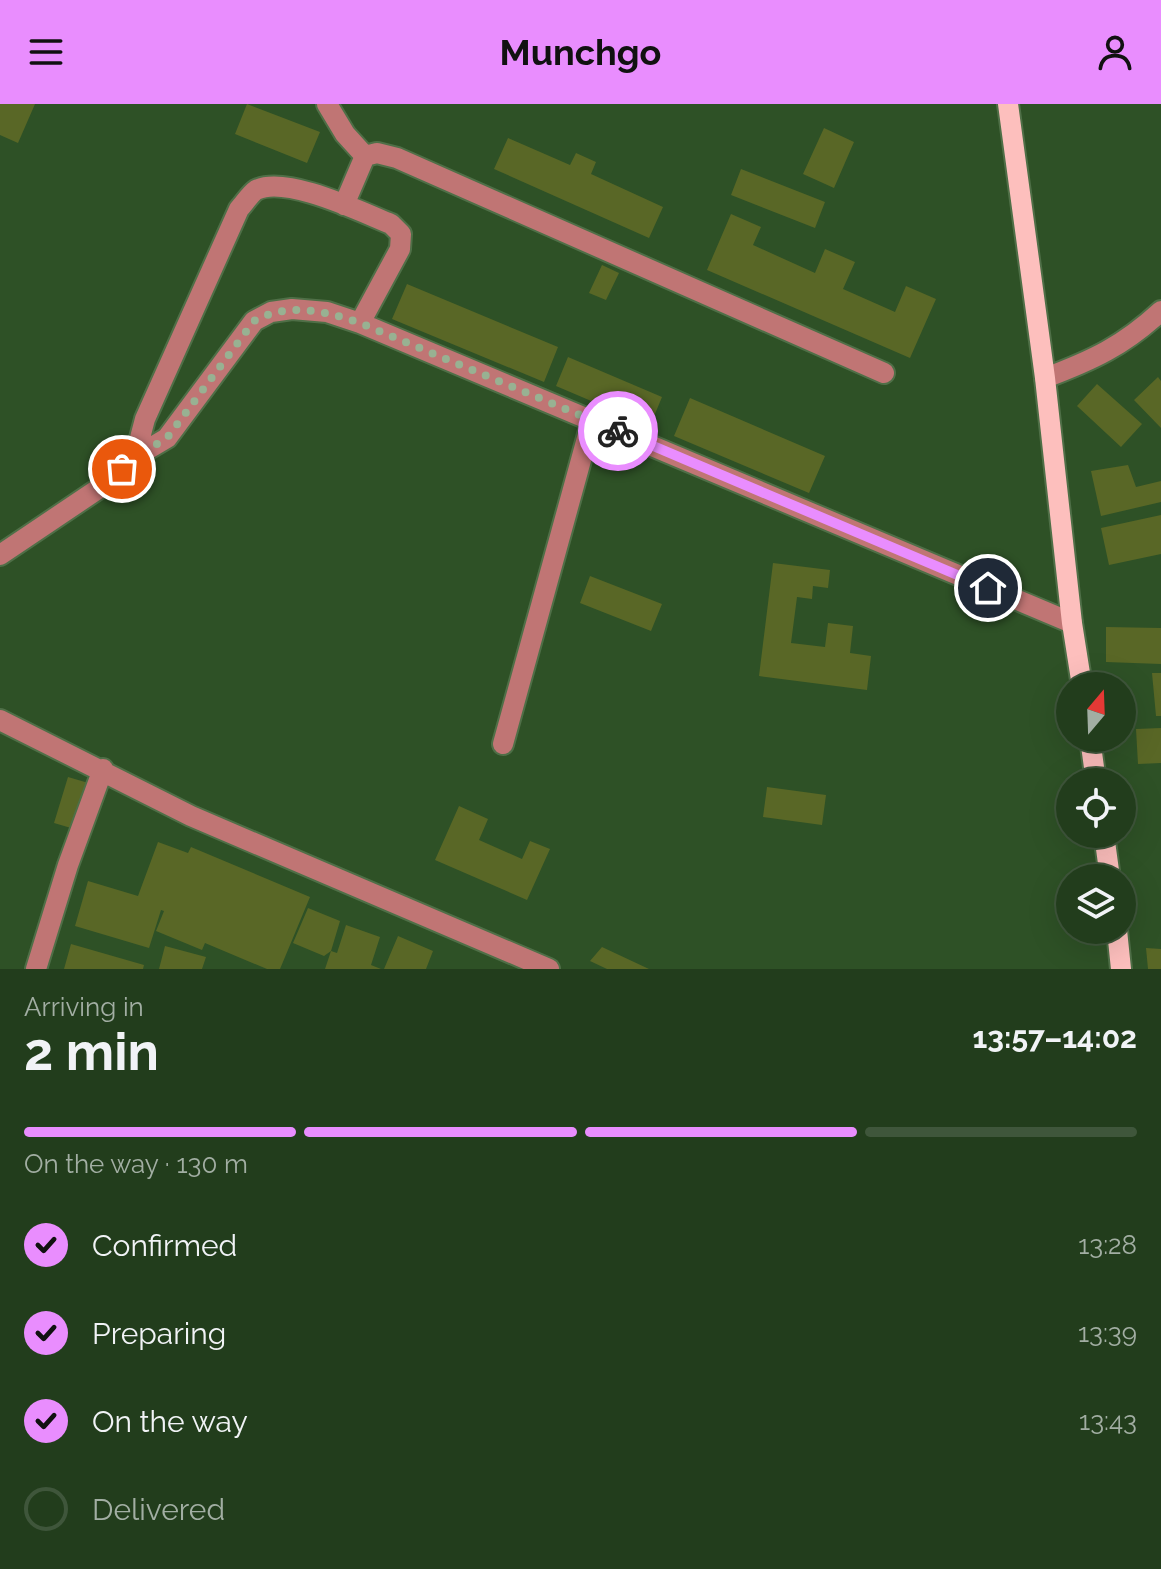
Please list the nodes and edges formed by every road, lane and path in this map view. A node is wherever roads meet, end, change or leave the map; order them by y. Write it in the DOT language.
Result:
graph roads {
  1 [pos="327,104"];
  2 [pos="1008,104"];
  3 [pos="365,156"];
  4 [pos="344,205"];
  5 [pos="1161,311"];
  6 [pos="360,323"];
  7 [pos="884,373"];
  8 [pos="1045,378"];
  9 [pos="592,420"];
  10 [pos="135,457"];
  11 [pos="0,555"];
  12 [pos="1072,623"];
  13 [pos="1080,672"];
  14 [pos="0,720"];
  15 [pos="503,744"];
  16 [pos="103,769"];
  17 [pos="1118,944"];
  18 [pos="36,969"];
  19 [pos="549,969"];
  20 [pos="1121,969"];
  1 -- 3 [label="street"];
  2 -- 8 [label="main road"];
  3 -- 4 [label="street"];
  3 -- 7 [label="street"];
  4 -- 6 [label="street"];
  4 -- 10 [label="street"];
  5 -- 8 [label="street"];
  6 -- 9 [label="street"];
  6 -- 10 [label="street"];
  8 -- 12 [label="main road"];
  9 -- 12 [label="street"];
  9 -- 15 [label="street"];
  10 -- 11 [label="street"];
  12 -- 13 [label="main road"];
  14 -- 16 [label="street"];
  16 -- 18 [label="street"];
  16 -- 19 [label="street"];
  17 -- 20 [label="main road"];
}
